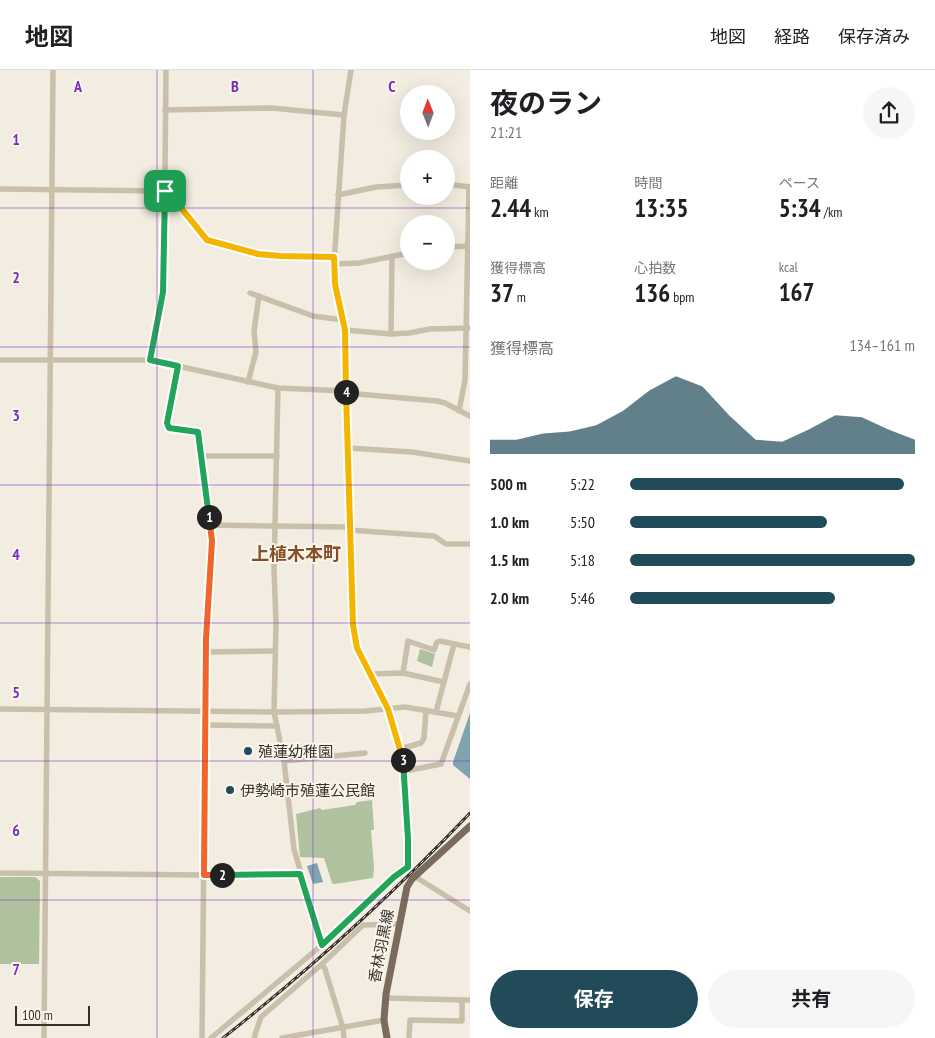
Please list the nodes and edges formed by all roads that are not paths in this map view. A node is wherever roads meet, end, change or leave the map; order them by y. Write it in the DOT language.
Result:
graph roads {
  1 [pos="53,70"];
  2 [pos="166,70"];
  3 [pos="351,70"];
  4 [pos="165,110"];
  5 [pos="344,115"];
  6 [pos="400,185"];
  7 [pos="455,185"];
  8 [pos="469,187"];
  9 [pos="0,189"];
  10 [pos="52,189"];
  11 [pos="165,191"];
  12 [pos="338,195"];
  13 [pos="469,246"];
  14 [pos="455,247"];
  15 [pos="400,255"];
  16 [pos="392,256"];
  17 [pos="334,257"];
  18 [pos="334,264"];
  19 [pos="250,293"];
  20 [pos="259,296"];
  21 [pos="343,320"];
  22 [pos="468,328"];
  23 [pos="345,330"];
  24 [pos="391,334"];
  25 [pos="0,360"];
  26 [pos="50,360"];
  27 [pos="150,360"];
  28 [pos="178,366"];
  29 [pos="248,382"];
  30 [pos="278,388"];
  31 [pos="346,392"];
  32 [pos="459,411"];
  33 [pos="470,416"];
  34 [pos="348,448"];
  35 [pos="201,456"];
  36 [pos="277,456"];
  37 [pos="470,461"];
  38 [pos="210,525"];
  39 [pos="276,526"];
  40 [pos="349,528"];
  41 [pos="470,544"];
  42 [pos="454,644"];
  43 [pos="470,647"];
  44 [pos="275,651"];
  45 [pos="206,652"];
  46 [pos="403,673"];
  47 [pos="370,674"];
  48 [pos="444,682"];
  49 [pos="470,684"];
  50 [pos="0,709"];
  51 [pos="47,709"];
  52 [pos="388,709"];
  53 [pos="426,710"];
  54 [pos="205,712"];
  55 [pos="274,712"];
  56 [pos="436,712"];
  57 [pos="458,716"];
  58 [pos="205,725"];
  59 [pos="277,726"];
  60 [pos="400,749"];
  61 [pos="365,753"];
  62 [pos="284,761"];
  63 [pos="405,771"];
  64 [pos="470,826"];
  65 [pos="408,867"];
  66 [pos="0,873"];
  67 [pos="45,873"];
  68 [pos="300,874"];
  69 [pos="204,875"];
  70 [pos="413,878"];
  71 [pos="470,911"];
  72 [pos="399,924"];
  73 [pos="322,945"];
  74 [pos="322,964"];
  75 [pos="386,998"];
  76 [pos="462,1000"];
  77 [pos="470,1000"];
  78 [pos="384,1020"];
  79 [pos="343,1028"];
  80 [pos="311,1036"];
  81 [pos="44,1038"];
  82 [pos="202,1038"];
  83 [pos="211,1038"];
  84 [pos="254,1038"];
  85 [pos="282,1038"];
  86 [pos="344,1038"];
  87 [pos="387,1038"];
  88 [pos="409,1038"];
  1 -- 10 [label="street"];
  2 -- 4 [label="street"];
  3 -- 5 [label="street"];
  4 -- 5 [label="street"];
  4 -- 11 [label="street"];
  5 -- 12 [label="street"];
  6 -- 12 [label="street"];
  7 -- 8 [label="street"];
  8 -- 13 [label="street"];
  9 -- 10 [label="street"];
  10 -- 11 [label="street"];
  10 -- 26 [label="street"];
  11 -- 17 [label="street"];
  11 -- 27 [label="street"];
  12 -- 17 [label="street"];
  13 -- 14 [label="street"];
  13 -- 22 [label="street"];
  15 -- 16 [label="street"];
  16 -- 18 [label="street"];
  16 -- 24 [label="street"];
  17 -- 18 [label="street"];
  18 -- 21 [label="street"];
  19 -- 20 [label="street"];
  20 -- 21 [label="street"];
  20 -- 29 [label="street"];
  21 -- 23 [label="street"];
  22 -- 24 [label="street"];
  22 -- 32 [label="street"];
  23 -- 24 [label="street"];
  23 -- 31 [label="street"];
  25 -- 26 [label="street"];
  26 -- 27 [label="street"];
  26 -- 51 [label="street"];
  27 -- 28 [label="street"];
  28 -- 29 [label="street"];
  28 -- 35 [label="street"];
  29 -- 30 [label="street"];
  30 -- 31 [label="street"];
  30 -- 36 [label="street"];
  31 -- 32 [label="street"];
  31 -- 34 [label="street"];
  32 -- 33 [label="street"];
  34 -- 37 [label="street"];
  34 -- 40 [label="street"];
  35 -- 36 [label="street"];
  35 -- 38 [label="street"];
  36 -- 39 [label="street"];
  38 -- 39 [label="street"];
  38 -- 45 [label="street"];
  39 -- 40 [label="street"];
  39 -- 44 [label="street"];
  40 -- 41 [label="street"];
  40 -- 47 [label="street"];
  42 -- 43 [label="street"];
  42 -- 46 [label="street"];
  42 -- 48 [label="street"];
  44 -- 45 [label="street"];
  44 -- 55 [label="street"];
  45 -- 54 [label="street"];
  46 -- 47 [label="street"];
  46 -- 48 [label="street"];
  47 -- 52 [label="street"];
  48 -- 56 [label="street"];
  49 -- 57 [label="street"];
  50 -- 51 [label="street"];
  51 -- 54 [label="street"];
  51 -- 67 [label="street"];
  52 -- 53 [label="street"];
  52 -- 55 [label="street"];
  52 -- 60 [label="street"];
  53 -- 56 [label="street"];
  53 -- 60 [label="street"];
  54 -- 55 [label="street"];
  54 -- 58 [label="street"];
  55 -- 59 [label="street"];
  56 -- 57 [label="street"];
  57 -- 63 [label="street"];
  58 -- 59 [label="street"];
  58 -- 69 [label="street"];
  59 -- 62 [label="street"];
  60 -- 63 [label="street"];
  61 -- 62 [label="street"];
  62 -- 68 [label="street"];
  63 -- 65 [label="street"];
  64 -- 70 [label="main road, 香林羽黒線"];
  65 -- 70 [label="street"];
  65 -- 73 [label="street"];
  66 -- 67 [label="street"];
  67 -- 69 [label="street"];
  67 -- 81 [label="street"];
  68 -- 69 [label="street"];
  68 -- 73 [label="street"];
  69 -- 82 [label="street"];
  70 -- 71 [label="street"];
  70 -- 72 [label="main road, 香林羽黒線"];
  72 -- 74 [label="street"];
  72 -- 75 [label="main road, 香林羽黒線"];
  73 -- 83 [label="street"];
  74 -- 79 [label="street"];
  74 -- 84 [label="street"];
  75 -- 76 [label="street"];
  75 -- 78 [label="main road, 香林羽黒線"];
  76 -- 77 [label="street"];
  76 -- 88 [label="street"];
  78 -- 79 [label="street"];
  78 -- 87 [label="main road, 香林羽黒線"];
  79 -- 80 [label="street"];
  79 -- 86 [label="street"];
  80 -- 85 [label="street"];
}
